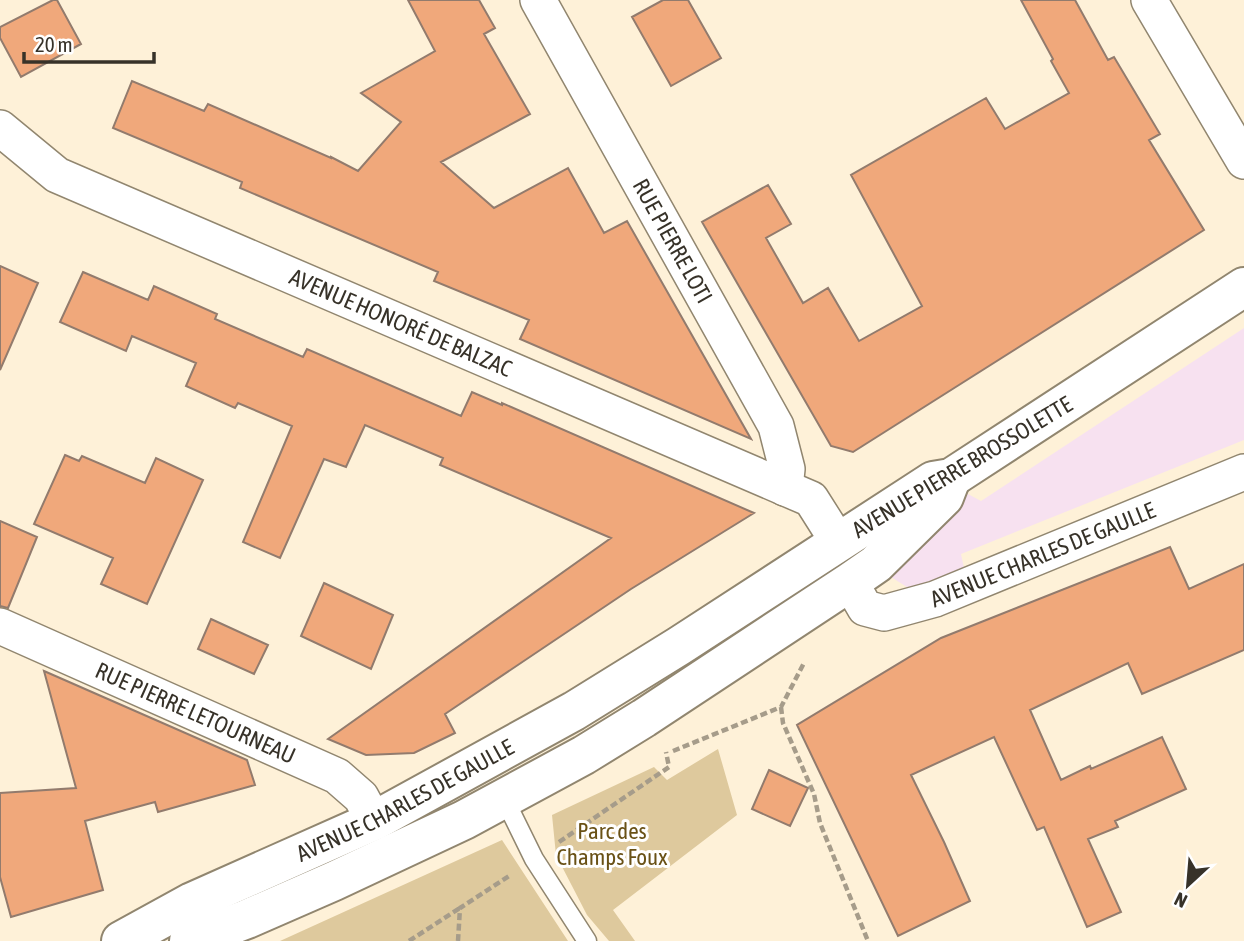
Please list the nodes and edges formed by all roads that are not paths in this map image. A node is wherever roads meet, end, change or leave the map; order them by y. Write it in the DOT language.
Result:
graph roads {
  1 [pos="538,0"];
  2 [pos="1149,0"];
  3 [pos="0,128"];
  4 [pos="1244,160"];
  5 [pos="1244,286"];
  6 [pos="1244,472"];
  7 [pos="951,478"];
  8 [pos="798,494"];
  9 [pos="837,543"];
  10 [pos="850,582"];
  11 [pos="0,626"];
  12 [pos="680,646"];
  13 [pos="574,711"];
  14 [pos="504,798"];
  15 [pos="374,821"];
  16 [pos="257,915"];
  17 [pos="121,941"];
  18 [pos="189,941"];
  19 [pos="587,941"];
  1 -- 8 [label="street, RUE PIERRE LOTI"];
  2 -- 4 [label="street"];
  3 -- 8 [label="street, AVENUE HONORÉ DE BALZAC"];
  5 -- 7 [label="main road, AVENUE PIERRE BROSSOLETTE"];
  6 -- 10 [label="street, AVENUE CHARLES DE GAULLE"];
  7 -- 9 [label="main road, AVENUE PIERRE BROSSOLETTE"];
  7 -- 10 [label="main road"];
  8 -- 9 [label="street, RUE PIERRE LOTI"];
  9 -- 10 [label="main road"];
  9 -- 12 [label="main road, AVENUE PIERRE BROSSOLETTE"];
  10 -- 14 [label="main road"];
  11 -- 15 [label="street, RUE PIERRE LETOURNEAU"];
  12 -- 13 [label="main road, AVENUE CHARLES DE GAULLE"];
  13 -- 14 [label="main road"];
  13 -- 15 [label="main road, AVENUE CHARLES DE GAULLE"];
  14 -- 16 [label="main road"];
  14 -- 19 [label="lane"];
  15 -- 16 [label="main road"];
  15 -- 17 [label="main road, AVENUE CHARLES DE GAULLE"];
  16 -- 18 [label="main road"];
}
